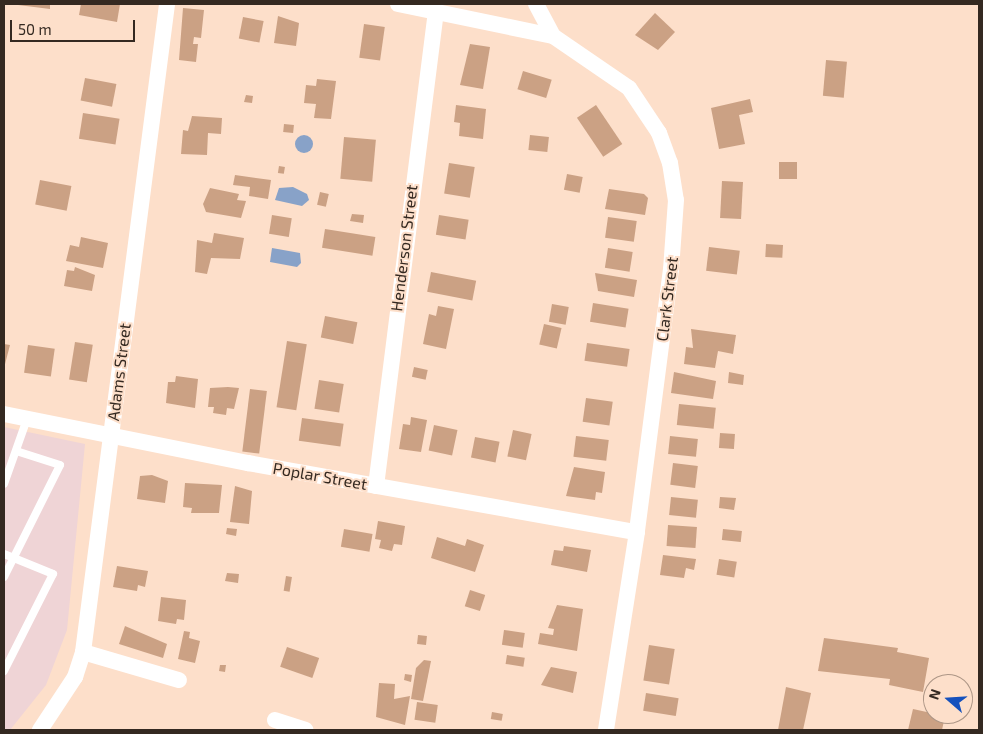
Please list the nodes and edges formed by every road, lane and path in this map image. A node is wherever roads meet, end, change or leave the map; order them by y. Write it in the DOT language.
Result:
graph roads {
  1 [pos="167,4"];
  2 [pos="398,4"];
  3 [pos="536,4"];
  4 [pos="436,11"];
  5 [pos="553,36"];
  6 [pos="4,414"];
  7 [pos="27,419"];
  8 [pos="111,437"];
  9 [pos="16,451"];
  10 [pos="4,484"];
  11 [pos="376,486"];
  12 [pos="637,532"];
  13 [pos="4,554"];
  14 [pos="15,558"];
  15 [pos="4,577"];
  16 [pos="83,652"];
  17 [pos="4,671"];
  18 [pos="179,680"];
  19 [pos="275,720"];
  20 [pos="40,730"];
  21 [pos="305,730"];
  22 [pos="606,730"];
  1 -- 8 [label="street, Adams Street"];
  2 -- 4 [label="street, Clark Street"];
  3 -- 5 [label="street"];
  4 -- 5 [label="street, Clark Street"];
  4 -- 11 [label="street, Henderson Street"];
  5 -- 12 [label="street, Clark Street"];
  6 -- 7 [label="street, Poplar Street"];
  7 -- 8 [label="street, Poplar Street"];
  7 -- 9 [label="lane"];
  8 -- 11 [label="street, Poplar Street"];
  8 -- 16 [label="street, Adams Street"];
  9 -- 10 [label="lane"];
  9 -- 14 [label="lane"];
  11 -- 12 [label="street, Poplar Street"];
  12 -- 22 [label="street, Clark Street"];
  13 -- 14 [label="lane"];
  14 -- 15 [label="lane"];
  14 -- 17 [label="lane"];
  16 -- 18 [label="street"];
  16 -- 20 [label="street, Adams Street"];
  19 -- 21 [label="street"];
}
